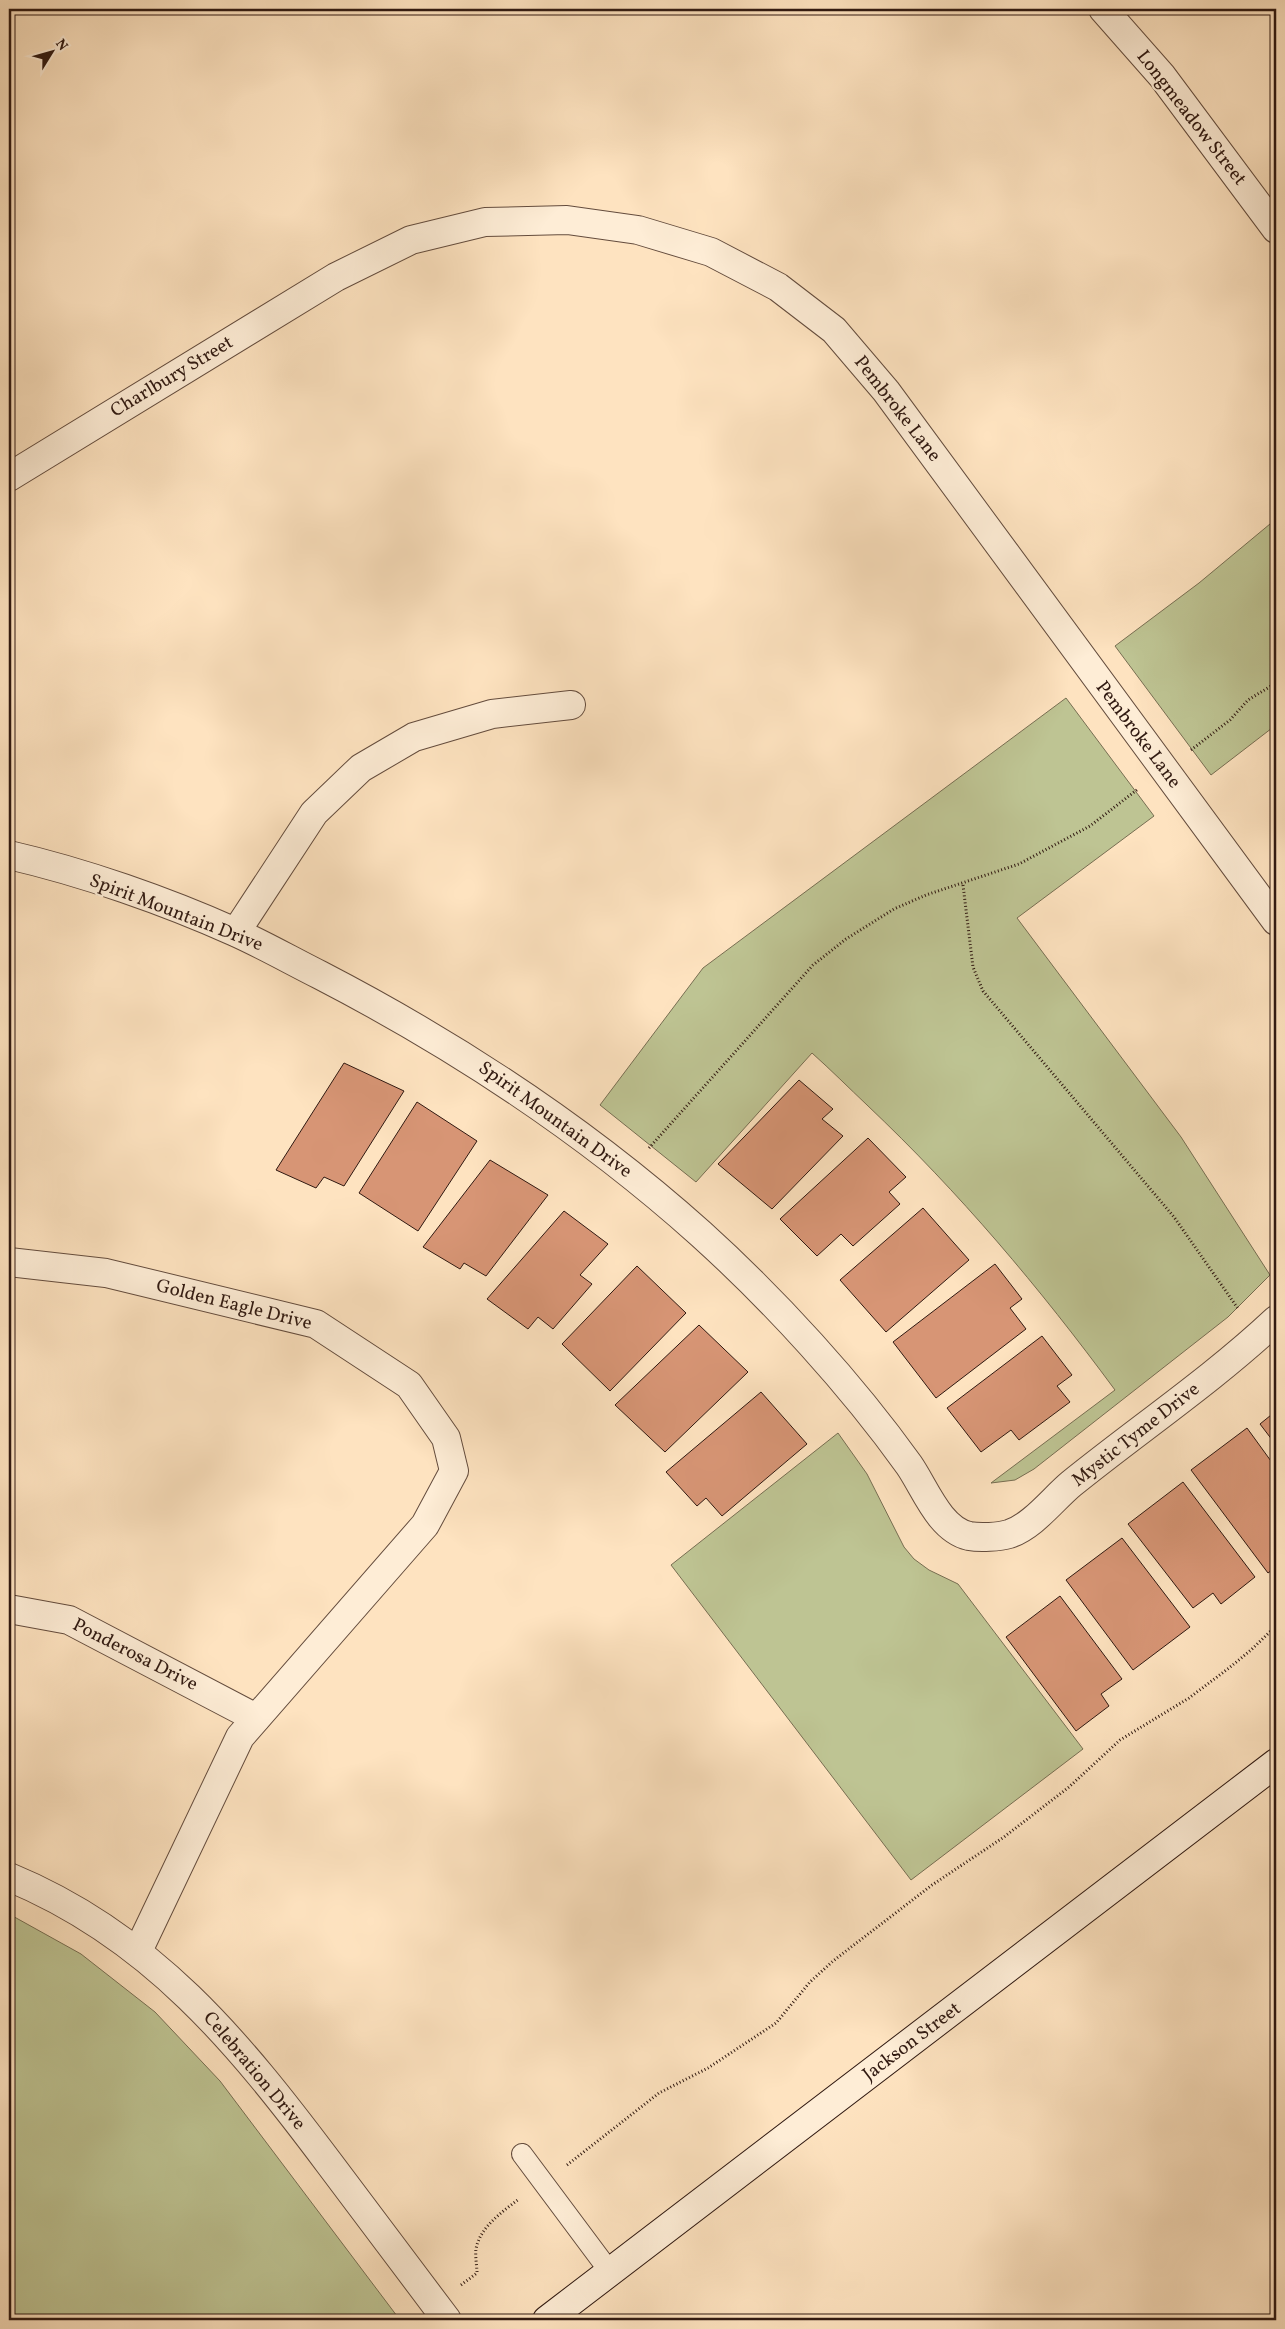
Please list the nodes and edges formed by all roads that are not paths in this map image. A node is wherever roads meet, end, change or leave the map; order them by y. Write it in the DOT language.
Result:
graph roads {
  1 [pos="1103,9"];
  2 [pos="1276,229"];
  3 [pos="336,277"];
  4 [pos="9,476"];
  5 [pos="571,705"];
  6 [pos="9,855"];
  7 [pos="1276,921"];
  8 [pos="236,932"];
  9 [pos="9,1262"];
  10 [pos="1276,1320"];
  11 [pos="990,1536"];
  12 [pos="9,1609"];
  13 [pos="256,1718"];
  14 [pos="1276,1763"];
  15 [pos="9,1877"];
  16 [pos="138,1951"];
  17 [pos="522,2154"];
  18 [pos="610,2272"];
  19 [pos="447,2320"];
  20 [pos="547,2320"];
  1 -- 2 [label="street, Longmeadow Street"];
  3 -- 4 [label="street, Charlbury Street"];
  3 -- 7 [label="street, Pembroke Lane"];
  5 -- 8 [label="street"];
  6 -- 8 [label="street, Spirit Mountain Drive"];
  8 -- 11 [label="street, Spirit Mountain Drive"];
  9 -- 13 [label="street, Golden Eagle Drive"];
  10 -- 11 [label="street, Mystic Tyme Drive"];
  12 -- 13 [label="street, Ponderosa Drive"];
  13 -- 16 [label="street"];
  14 -- 18 [label="street, Jackson Street"];
  15 -- 16 [label="street, Celebration Drive"];
  16 -- 19 [label="street, Celebration Drive"];
  17 -- 18 [label="lane"];
  18 -- 20 [label="street, Jackson Street"];
}
